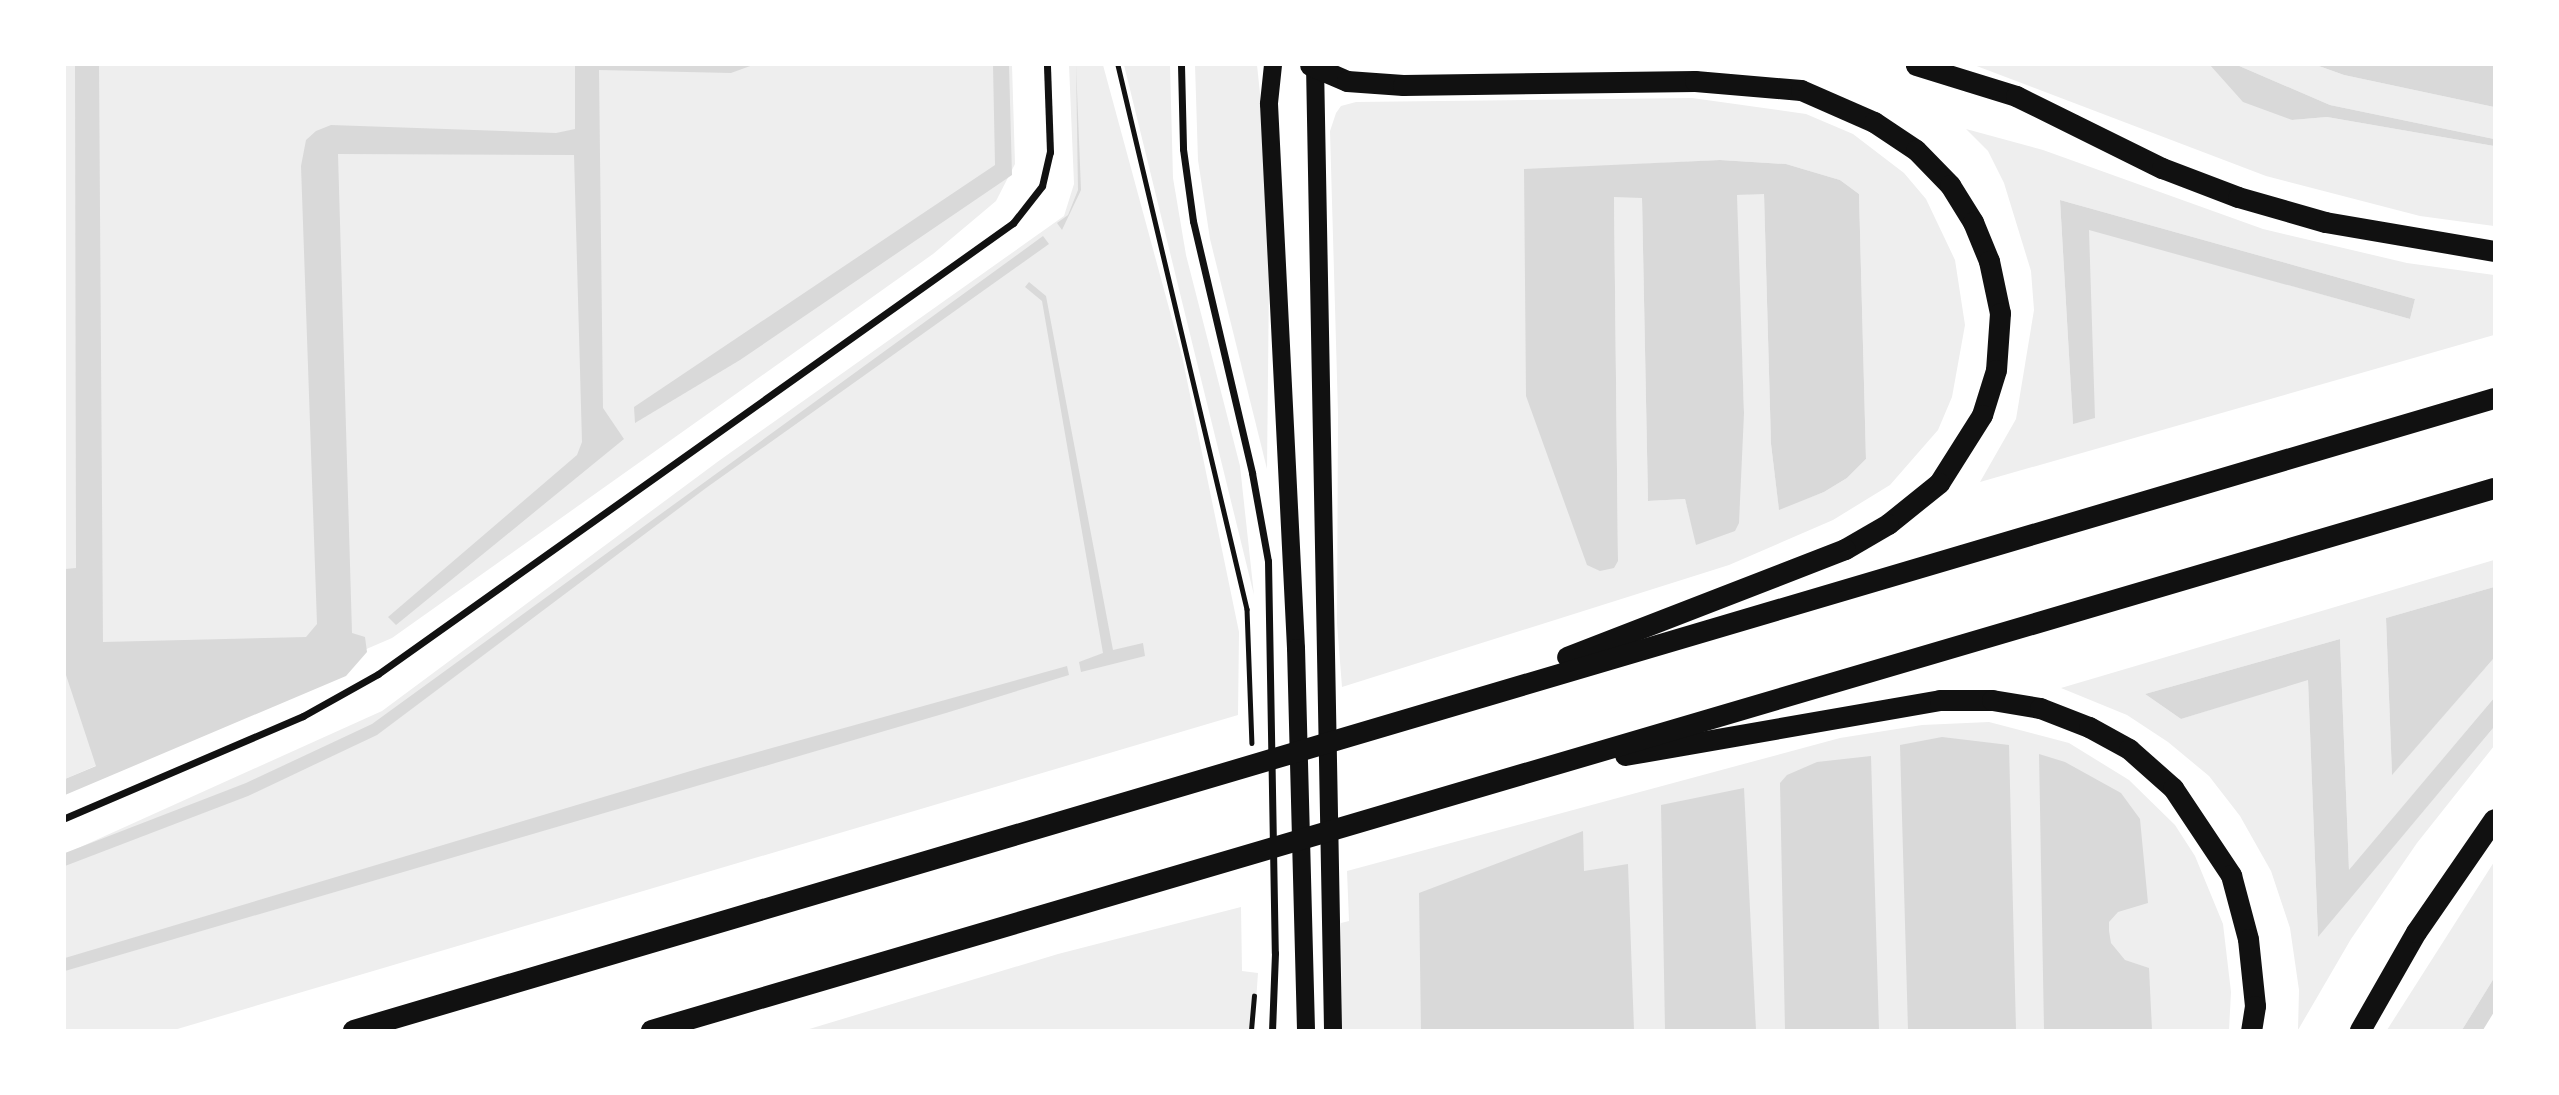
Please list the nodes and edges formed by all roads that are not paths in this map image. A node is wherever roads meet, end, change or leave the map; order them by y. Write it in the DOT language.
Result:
graph roads {
  1 [pos="1047,65"];
  2 [pos="1181,65"];
  3 [pos="1273,65"];
  4 [pos="1916,65"];
  5 [pos="1313,66"];
  6 [pos="2494,251"];
  7 [pos="2494,398"];
  8 [pos="2494,488"];
  9 [pos="1402,720"];
  10 [pos="1523,773"];
  11 [pos="65,818"];
  12 [pos="2494,820"];
  13 [pos="353,1030"];
  14 [pos="651,1030"];
  15 [pos="1272,1030"];
  16 [pos="1306,1030"];
  17 [pos="1333,1030"];
  18 [pos="2251,1030"];
  19 [pos="2360,1030"];
  1 -- 11 [label="street"];
  2 -- 15 [label="street"];
  3 -- 16 [label="main road"];
  4 -- 6 [label="highway"];
  5 -- 9 [label="highway"];
  5 -- 17 [label="main road"];
  7 -- 9 [label="highway"];
  8 -- 10 [label="highway"];
  9 -- 13 [label="highway"];
  10 -- 14 [label="highway"];
  10 -- 18 [label="highway"];
  12 -- 19 [label="highway"];
}
